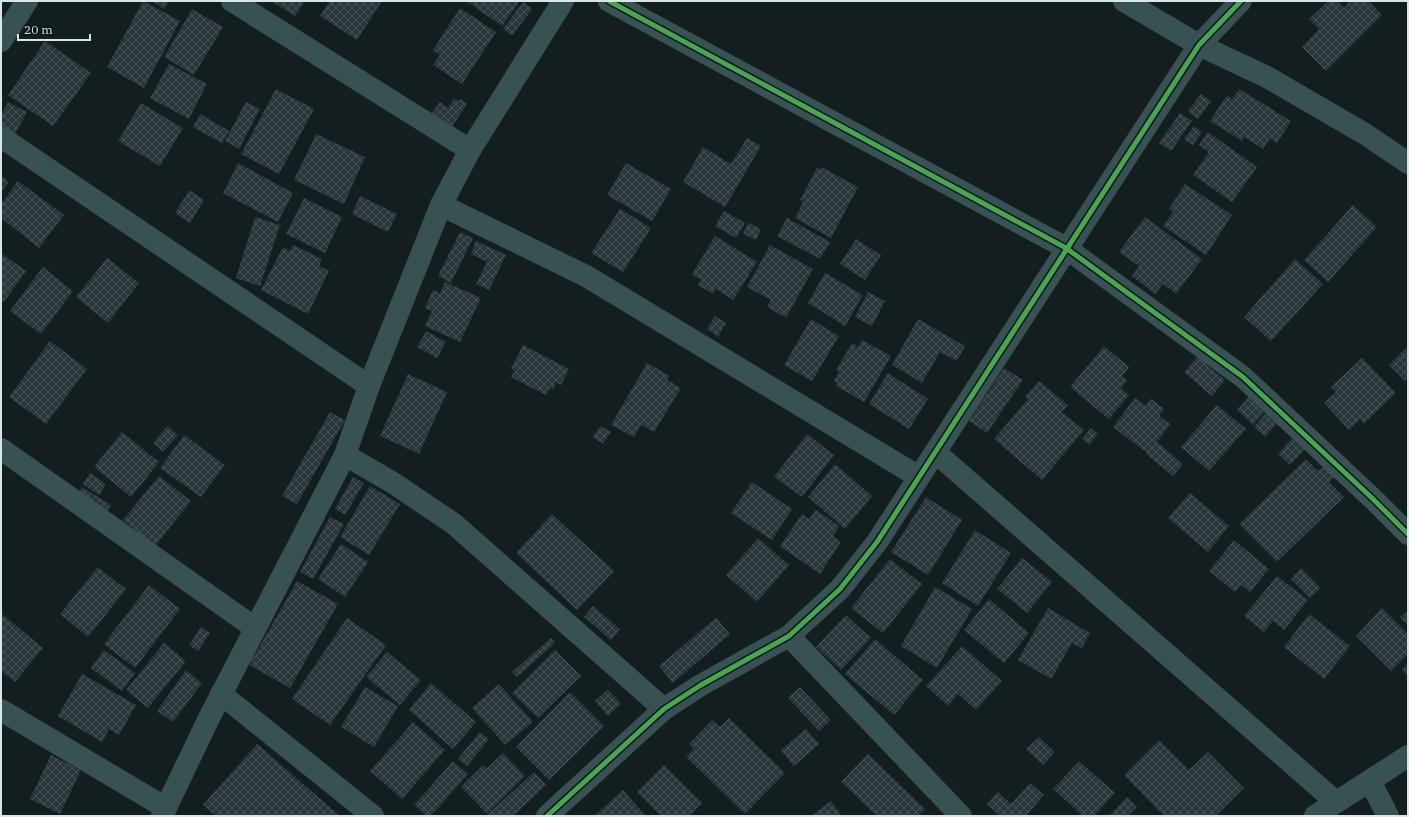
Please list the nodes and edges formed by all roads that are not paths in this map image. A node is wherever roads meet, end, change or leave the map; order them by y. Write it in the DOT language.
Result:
graph roads {
  1 [pos="27,1"];
  2 [pos="232,1"];
  3 [pos="563,1"];
  4 [pos="609,1"];
  5 [pos="1124,1"];
  6 [pos="1241,1"];
  7 [pos="1,41"];
  8 [pos="1199,45"];
  9 [pos="1,137"];
  10 [pos="470,150"];
  11 [pos="1408,163"];
  12 [pos="441,205"];
  13 [pos="1066,248"];
  14 [pos="369,386"];
  15 [pos="1,449"];
  16 [pos="935,452"];
  17 [pos="345,455"];
  18 [pos="919,477"];
  19 [pos="1408,534"];
  20 [pos="255,628"];
  21 [pos="789,636"];
  22 [pos="221,694"];
  23 [pos="664,709"];
  24 [pos="1,710"];
  25 [pos="1408,756"];
  26 [pos="1370,781"];
  27 [pos="1336,802"];
  28 [pos="164,812"];
  29 [pos="373,816"];
  30 [pos="547,816"];
  31 [pos="961,816"];
  32 [pos="1315,816"];
  33 [pos="1388,816"];
  1 -- 7 [label="street"];
  2 -- 10 [label="street"];
  3 -- 10 [label="street"];
  4 -- 13 [label="street"];
  5 -- 8 [label="street"];
  6 -- 8 [label="street"];
  8 -- 11 [label="street"];
  8 -- 13 [label="street"];
  9 -- 14 [label="street"];
  10 -- 12 [label="street"];
  12 -- 14 [label="street"];
  12 -- 18 [label="street"];
  13 -- 16 [label="street"];
  13 -- 19 [label="street"];
  14 -- 17 [label="street"];
  15 -- 20 [label="street"];
  16 -- 18 [label="street"];
  16 -- 27 [label="street"];
  17 -- 20 [label="street"];
  17 -- 23 [label="street"];
  18 -- 21 [label="street"];
  20 -- 22 [label="street"];
  21 -- 23 [label="street"];
  21 -- 31 [label="street"];
  22 -- 28 [label="street"];
  22 -- 29 [label="street"];
  23 -- 30 [label="street"];
  24 -- 28 [label="street"];
  25 -- 26 [label="street"];
  26 -- 27 [label="street"];
  26 -- 33 [label="street"];
  27 -- 32 [label="street"];
}
